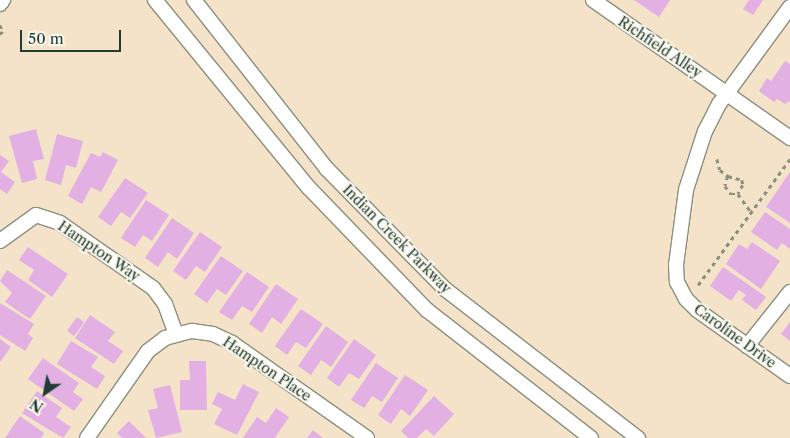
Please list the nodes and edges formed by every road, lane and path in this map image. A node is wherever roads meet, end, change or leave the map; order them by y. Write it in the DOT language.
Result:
graph roads {
  1 [pos="3,0"];
  2 [pos="155,0"];
  3 [pos="194,0"];
  4 [pos="602,3"];
  5 [pos="0,4"];
  6 [pos="790,8"];
  7 [pos="0,25"];
  8 [pos="0,34"];
  9 [pos="727,93"];
  10 [pos="790,138"];
  11 [pos="717,159"];
  12 [pos="790,159"];
  13 [pos="728,176"];
  14 [pos="738,194"];
  15 [pos="751,212"];
  16 [pos="0,241"];
  17 [pos="698,285"];
  18 [pos="790,292"];
  19 [pos="176,334"];
  20 [pos="747,346"];
  21 [pos="790,376"];
  22 [pos="87,438"];
  23 [pos="367,438"];
  24 [pos="591,438"];
  25 [pos="638,438"];
  1 -- 5 [label="street"];
  2 -- 24 [label="street, Indian Creek Parkway"];
  3 -- 25 [label="street, Indian Creek Parkway"];
  4 -- 9 [label="street, Richfield Alley"];
  6 -- 9 [label="street, Caroline Drive"];
  7 -- 8 [label="path"];
  9 -- 10 [label="street, Richfield Alley"];
  9 -- 20 [label="street, Caroline Drive"];
  11 -- 13 [label="path"];
  12 -- 15 [label="path"];
  13 -- 14 [label="path"];
  13 -- 14 [label="path"];
  14 -- 15 [label="path"];
  15 -- 17 [label="path"];
  16 -- 19 [label="street, Hampton Way"];
  18 -- 20 [label="street"];
  19 -- 22 [label="street, Hampton Place"];
  19 -- 23 [label="street, Hampton Place"];
  20 -- 21 [label="street, Caroline Drive"];
}
